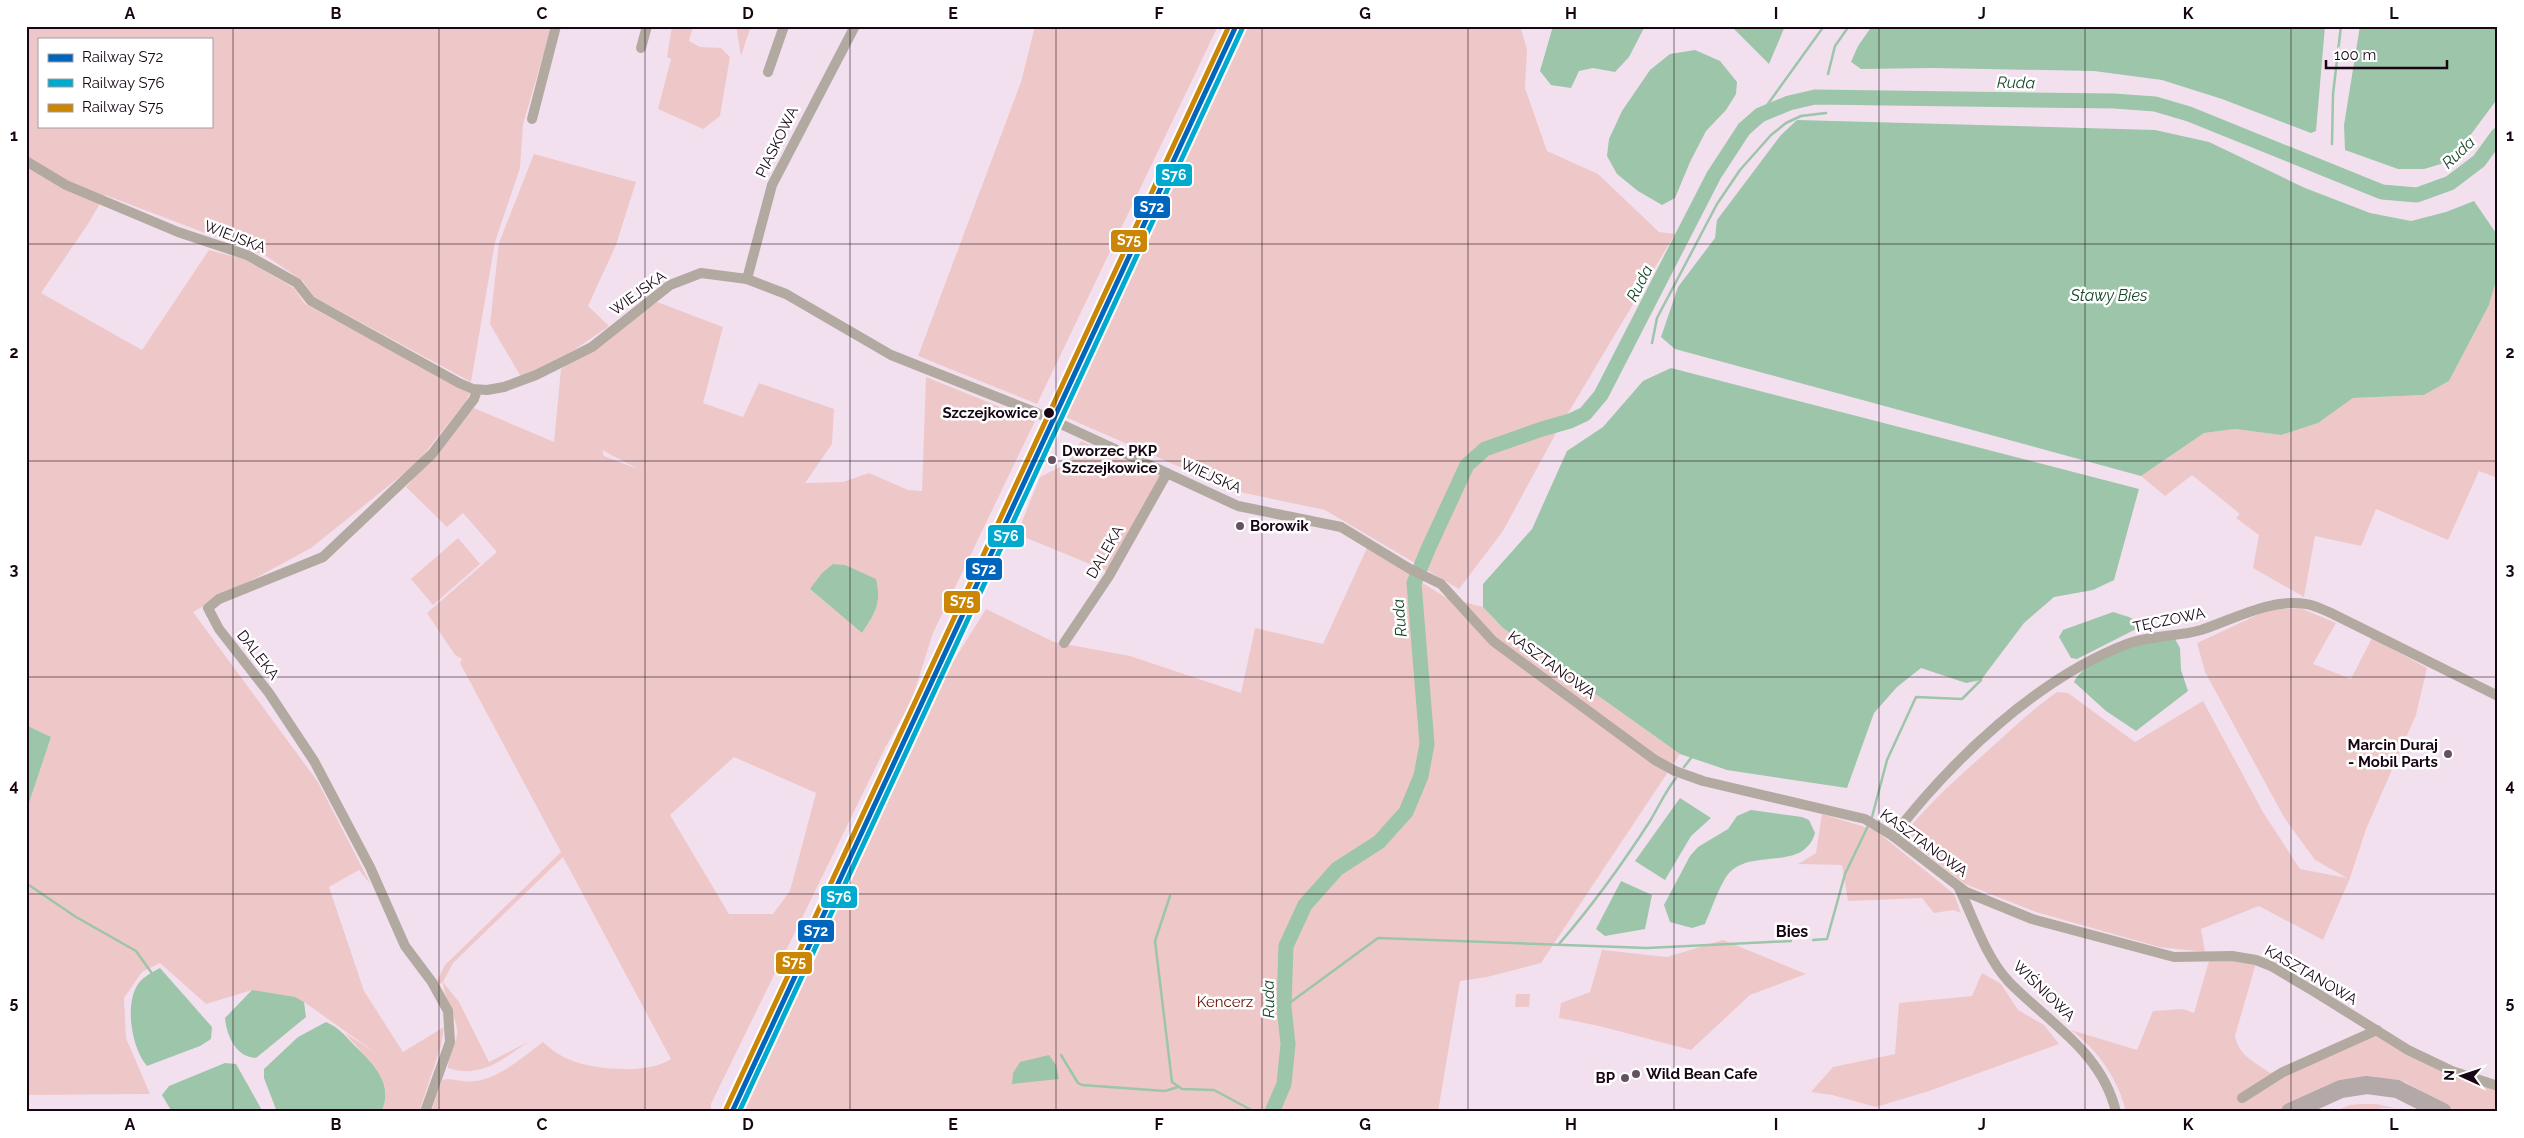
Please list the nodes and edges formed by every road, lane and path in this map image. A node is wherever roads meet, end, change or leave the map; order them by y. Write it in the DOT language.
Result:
graph roads {
  1 [pos="556,26"];
  2 [pos="647,26"];
  3 [pos="784,26"];
  4 [pos="855,26"];
  5 [pos="641,48"];
  6 [pos="768,72"];
  7 [pos="532,119"];
  8 [pos="26,161"];
  9 [pos="747,279"];
  10 [pos="477,390"];
  11 [pos="1167,473"];
  12 [pos="1318,522"];
  13 [pos="1064,643"];
  14 [pos="2498,696"];
  15 [pos="1893,836"];
  16 [pos="1959,887"];
  17 [pos="2376,1030"];
  18 [pos="2498,1086"];
  19 [pos="2242,1098"];
  20 [pos="2312,1109"];
  21 [pos="425,1112"];
  22 [pos="2116,1112"];
  23 [pos="2290,1112"];
  24 [pos="2418,1112"];
  25 [pos="2443,1112"];
  1 -- 7 [label="street"];
  2 -- 5 [label="street"];
  3 -- 6 [label="street"];
  4 -- 9 [label="street, PIASKOWA"];
  8 -- 10 [label="street, WIEJSKA"];
  9 -- 10 [label="street, WIEJSKA"];
  9 -- 11 [label="street, WIEJSKA"];
  10 -- 21 [label="street, DALEKA"];
  11 -- 12 [label="street, WIEJSKA"];
  11 -- 13 [label="street, DALEKA"];
  12 -- 15 [label="street, KASZTANOWA"];
  14 -- 15 [label="street, TĘCZOWA"];
  15 -- 16 [label="street, KASZTANOWA"];
  16 -- 17 [label="street, KASZTANOWA"];
  16 -- 22 [label="street, WIŚNIOWA"];
  17 -- 18 [label="street, KASZTANOWA"];
  17 -- 19 [label="street"];
  20 -- 23 [label="highway"];
  20 -- 24 [label="highway"];
  20 -- 25 [label="highway"];
}
